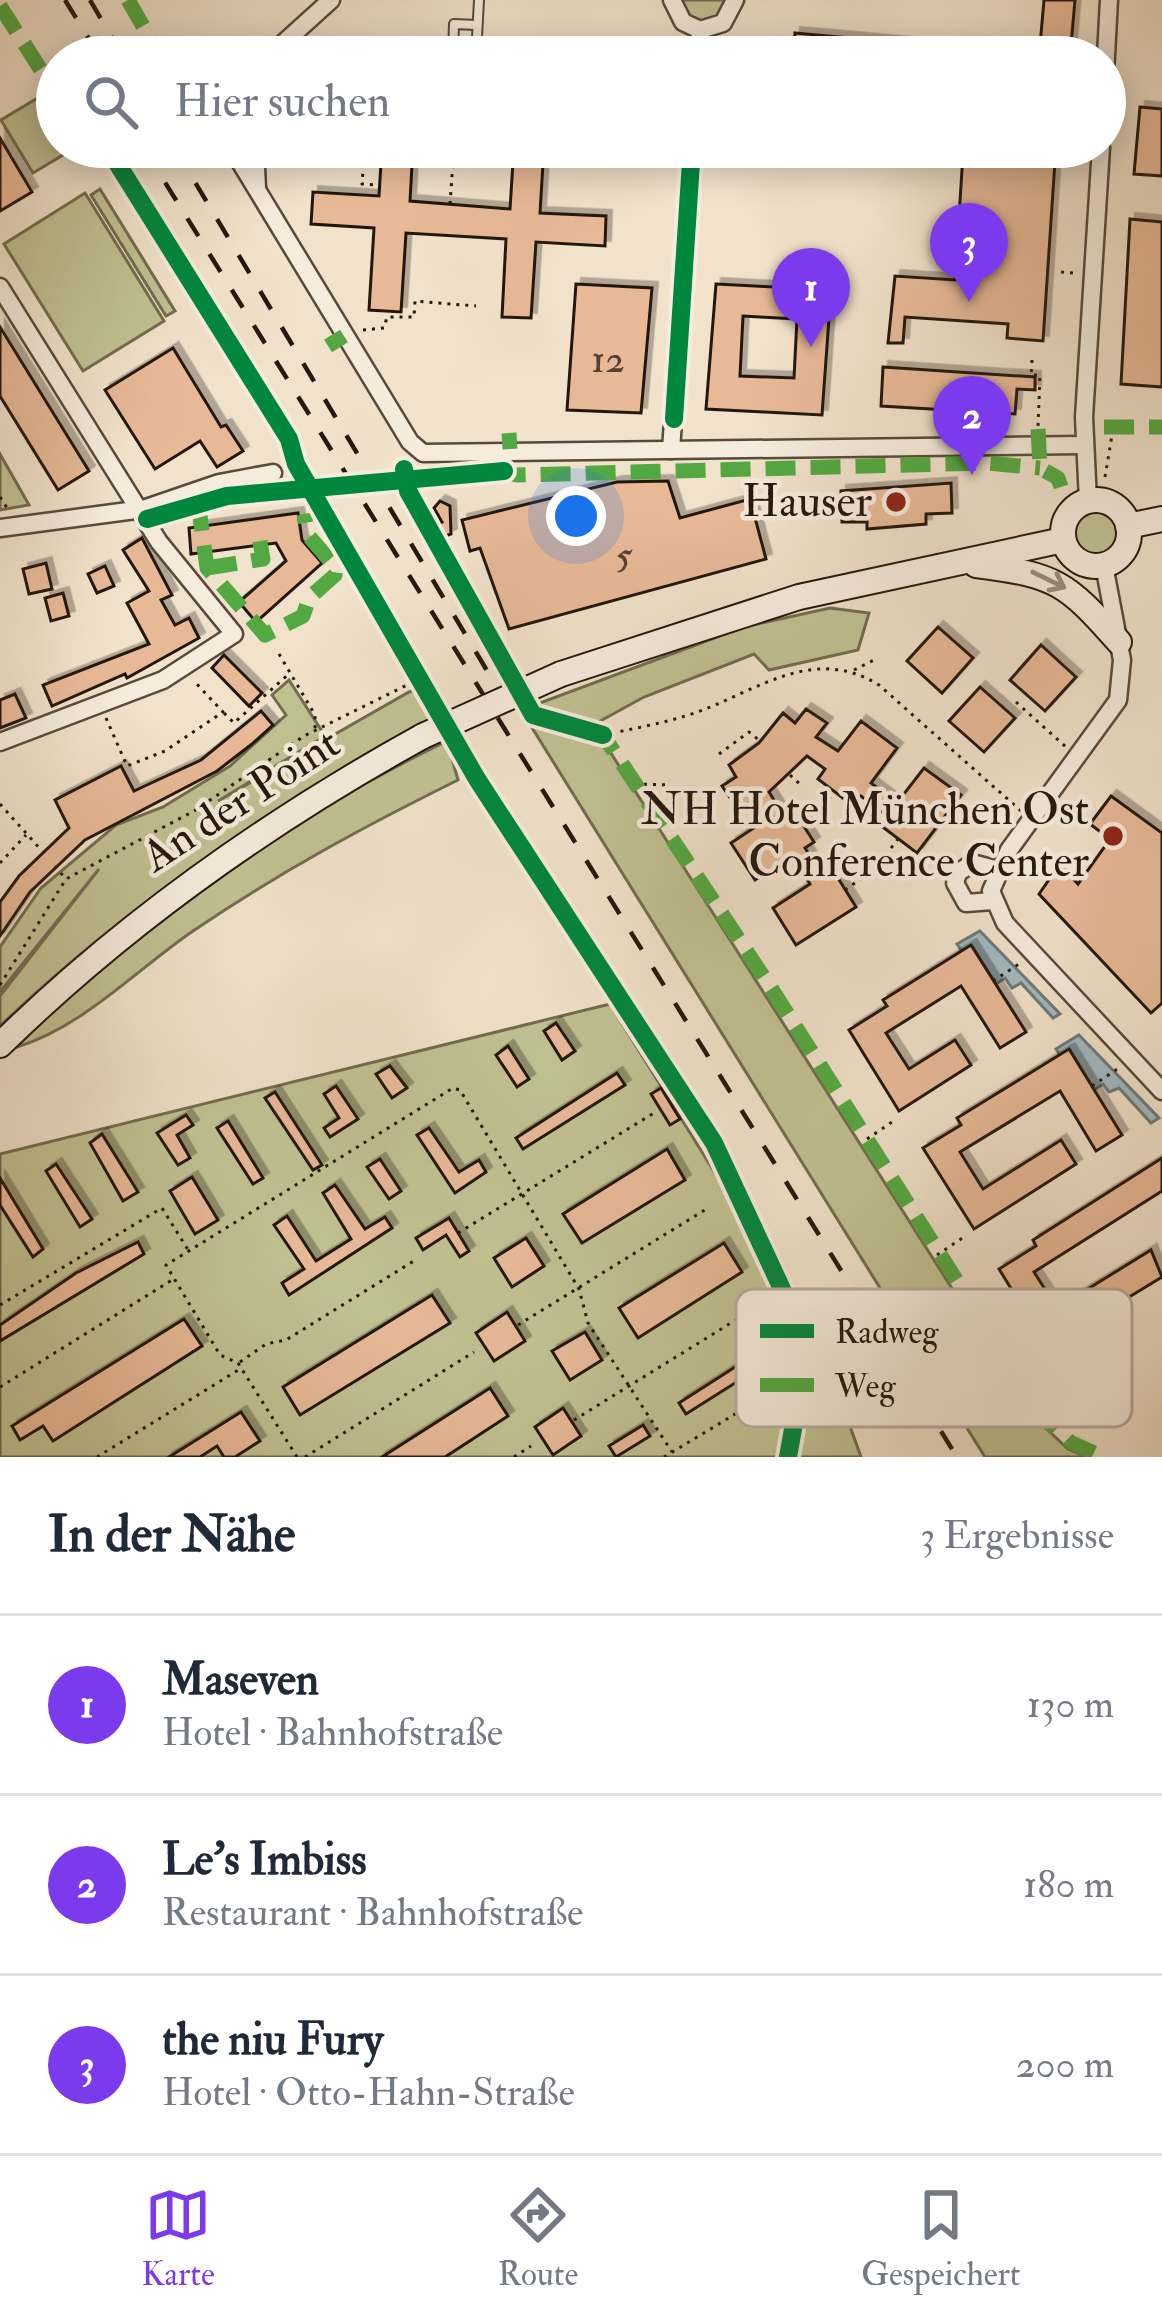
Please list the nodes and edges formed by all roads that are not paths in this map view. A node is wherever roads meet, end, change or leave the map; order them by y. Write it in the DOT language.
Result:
graph roads {
  1 [pos="331,0"];
  2 [pos="479,0"];
  3 [pos="672,0"];
  4 [pos="735,0"];
  5 [pos="1109,0"];
  6 [pos="477,26"];
  7 [pos="700,30"];
  8 [pos="291,36"];
  9 [pos="453,36"];
  10 [pos="477,36"];
  11 [pos="700,36"];
  12 [pos="1107,36"];
  13 [pos="244,168"];
  14 [pos="256,168"];
  15 [pos="691,168"];
  16 [pos="1100,168"];
  17 [pos="257,188"];
  18 [pos="0,286"];
  19 [pos="1084,445"];
  20 [pos="671,451"];
  21 [pos="273,473"];
  22 [pos="1088,501"];
  23 [pos="143,509"];
  24 [pos="1162,519"];
  25 [pos="5,520"];
  26 [pos="1128,526"];
  27 [pos="1063,540"];
  28 [pos="956,562"];
  29 [pos="1104,566"];
  30 [pos="1119,642"];
  31 [pos="0,742"];
  32 [pos="998,871"];
  33 [pos="993,902"];
  34 [pos="0,1046"];
  35 [pos="1162,1091"];
  1 -- 8 [label="street"];
  2 -- 6 [label="lane"];
  3 -- 7 [label="street"];
  4 -- 7 [label="street"];
  5 -- 12 [label="street"];
  6 -- 9 [label="lane"];
  6 -- 10 [label="lane"];
  7 -- 11 [label="street"];
  13 -- 17 [label="street"];
  14 -- 17 [label="street"];
  15 -- 20 [label="street"];
  16 -- 19 [label="street"];
  17 -- 20 [label="street"];
  18 -- 23 [label="street"];
  19 -- 20 [label="street"];
  19 -- 22 [label="street"];
  21 -- 23 [label="street"];
  22 -- 26 [label="street"];
  22 -- 27 [label="street"];
  23 -- 25 [label="street"];
  23 -- 31 [label="street"];
  24 -- 26 [label="street"];
  26 -- 29 [label="street"];
  27 -- 28 [label="street, An der Point"];
  27 -- 29 [label="street"];
  28 -- 30 [label="street, one-way"];
  28 -- 34 [label="street, An der Point, bridge"];
  29 -- 30 [label="street"];
  30 -- 32 [label="street"];
  32 -- 33 [label="street"];
  32 -- 33 [label="street"];
  33 -- 35 [label="street"];
}
